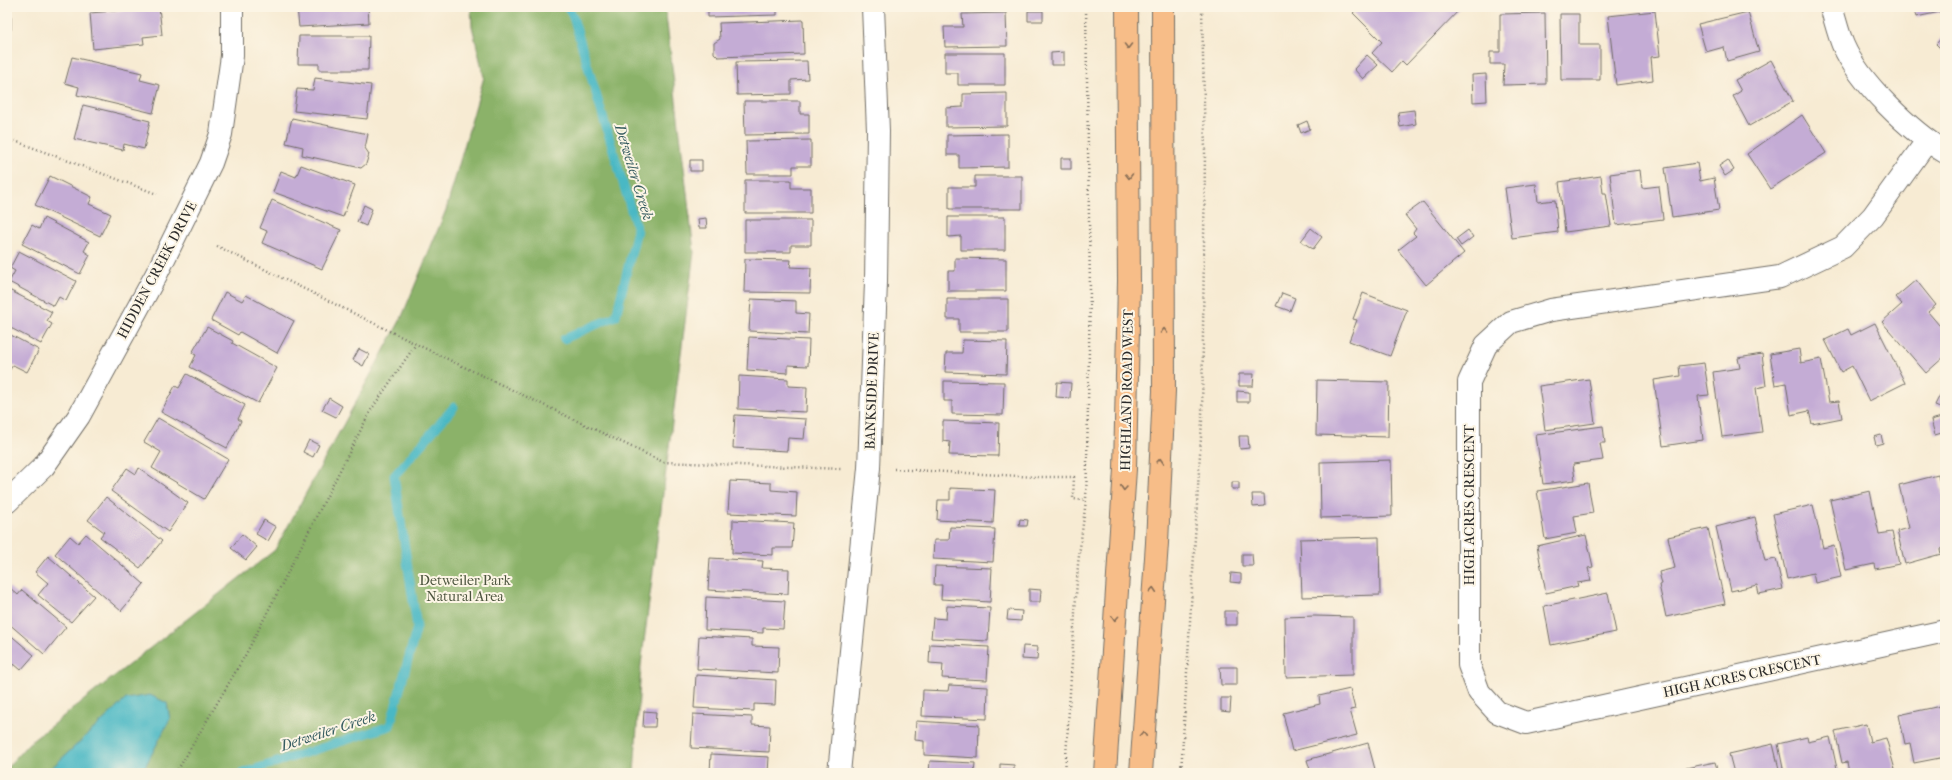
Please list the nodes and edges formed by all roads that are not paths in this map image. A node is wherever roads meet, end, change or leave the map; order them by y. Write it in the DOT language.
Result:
graph roads {
  1 [pos="232,7"];
  2 [pos="873,7"];
  3 [pos="1128,7"];
  4 [pos="1163,7"];
  5 [pos="1831,7"];
  6 [pos="1936,147"];
  7 [pos="7,502"];
  8 [pos="1945,631"];
  9 [pos="839,773"];
  10 [pos="1105,773"];
  11 [pos="1141,773"];
  1 -- 7 [label="street, HIDDEN CREEK DRIVE"];
  2 -- 9 [label="street, BANKSIDE DRIVE"];
  3 -- 10 [label="main road, HIGHLAND ROAD WEST, one-way"];
  11 -- 4 [label="main road, one-way"];
  5 -- 6 [label="street"];
  6 -- 8 [label="street, HIGH ACRES CRESCENT"];
}
